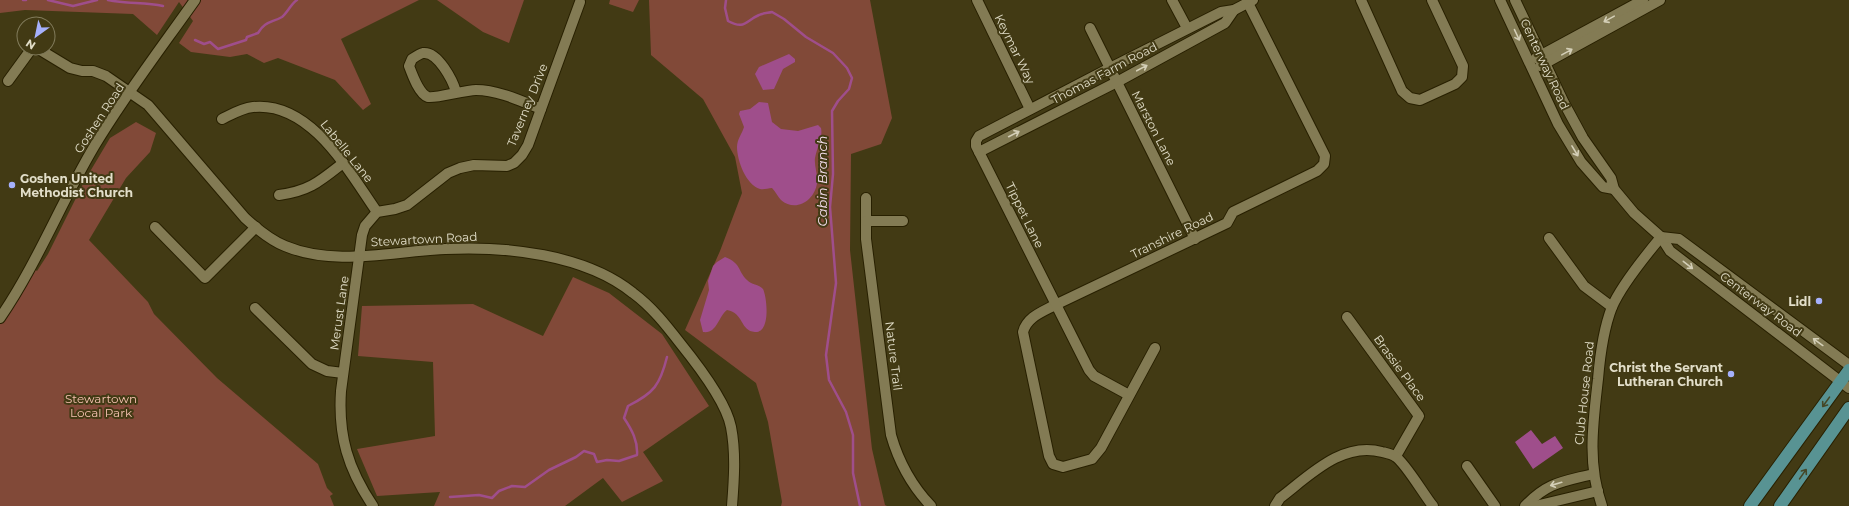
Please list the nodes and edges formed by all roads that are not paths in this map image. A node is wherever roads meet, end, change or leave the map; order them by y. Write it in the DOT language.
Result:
graph roads {
  1 [pos="195,0"];
  2 [pos="977,0"];
  3 [pos="1172,0"];
  4 [pos="1360,0"];
  5 [pos="1432,0"];
  6 [pos="1500,0"];
  7 [pos="1515,0"];
  8 [pos="1643,0"];
  9 [pos="1660,0"];
  10 [pos="1251,1"];
  11 [pos="580,2"];
  12 [pos="1234,10"];
  13 [pos="1090,28"];
  14 [pos="1187,28"];
  15 [pos="26,56"];
  16 [pos="50,56"];
  17 [pos="1543,60"];
  18 [pos="1531,66"];
  19 [pos="1110,68"];
  20 [pos="8,81"];
  21 [pos="1117,82"];
  22 [pos="130,92"];
  23 [pos="456,92"];
  24 [pos="541,109"];
  25 [pos="1030,109"];
  26 [pos="222,119"];
  27 [pos="978,136"];
  28 [pos="979,152"];
  29 [pos="343,163"];
  30 [pos="1614,189"];
  31 [pos="279,195"];
  32 [pos="866,198"];
  33 [pos="377,212"];
  34 [pos="866,221"];
  35 [pos="903,222"];
  36 [pos="155,227"];
  37 [pos="256,227"];
  38 [pos="1661,237"];
  39 [pos="1549,238"];
  40 [pos="1195,239"];
  41 [pos="360,256"];
  42 [pos="1055,305"];
  43 [pos="1612,307"];
  44 [pos="255,308"];
  45 [pos="1347,317"];
  46 [pos="0,318"];
  47 [pos="1155,348"];
  48 [pos="1849,365"];
  49 [pos="1849,370"];
  50 [pos="343,373"];
  51 [pos="1845,385"];
  52 [pos="1129,395"];
  53 [pos="1849,408"];
  54 [pos="1396,456"];
  55 [pos="1467,466"];
  56 [pos="1593,474"];
  57 [pos="1598,492"];
  58 [pos="373,506"];
  59 [pos="732,506"];
  60 [pos="931,506"];
  61 [pos="1275,506"];
  62 [pos="1432,506"];
  63 [pos="1495,506"];
  64 [pos="1525,506"];
  65 [pos="1535,506"];
  66 [pos="1602,506"];
  67 [pos="1750,506"];
  68 [pos="1780,506"];
  1 -- 22 [label="street, Goshen Road"];
  2 -- 25 [label="street, Keymar Way"];
  3 -- 14 [label="street"];
  4 -- 5 [label="street"];
  6 -- 18 [label="street, Centerway Road, one-way"];
  7 -- 17 [label="street, Centerway Road"];
  8 -- 17 [label="street, one-way"];
  17 -- 9 [label="street, one-way"];
  10 -- 12 [label="street, Thomas Farm Road"];
  10 -- 40 [label="street, Transhire Road"];
  11 -- 24 [label="street, Taverney Drive"];
  12 -- 14 [label="street, Thomas Farm Road"];
  21 -- 12 [label="street, Thomas Farm Road, one-way"];
  13 -- 19 [label="street, Marston Lane"];
  14 -- 19 [label="street, Thomas Farm Road"];
  15 -- 20 [label="street"];
  16 -- 22 [label="street, Stewartown Road"];
  17 -- 18 [label="street"];
  17 -- 30 [label="street, Centerway Road"];
  18 -- 30 [label="street, Centerway Road, one-way"];
  19 -- 21 [label="street, Marston Lane"];
  19 -- 25 [label="street, Thomas Farm Road"];
  28 -- 21 [label="street, Thomas Farm Road, one-way"];
  21 -- 40 [label="street, Marston Lane"];
  22 -- 37 [label="street, Stewartown Road"];
  22 -- 46 [label="street, Goshen Road"];
  23 -- 23 [label="street"];
  23 -- 24 [label="street"];
  24 -- 33 [label="street, Taverney Drive"];
  25 -- 27 [label="street, Thomas Farm Road"];
  26 -- 29 [label="street, Labelle Lane"];
  27 -- 28 [label="street, Tippet Lane"];
  28 -- 42 [label="street, Tippet Lane"];
  29 -- 31 [label="street"];
  29 -- 33 [label="street, Labelle Lane"];
  30 -- 38 [label="street, Centerway Road"];
  32 -- 34 [label="street, Nature Trail"];
  33 -- 41 [label="street"];
  34 -- 35 [label="street"];
  34 -- 60 [label="street, Nature Trail"];
  36 -- 37 [label="street"];
  37 -- 41 [label="street, Stewartown Road"];
  38 -- 43 [label="street, Club House Road"];
  48 -- 38 [label="street, Centerway Road, one-way"];
  38 -- 51 [label="street, Centerway Road, one-way"];
  39 -- 43 [label="street"];
  40 -- 42 [label="street, Transhire Road"];
  41 -- 50 [label="street, Merust Lane"];
  41 -- 59 [label="street, Stewartown Road"];
  42 -- 52 [label="street"];
  42 -- 52 [label="street, Transhire Road"];
  43 -- 56 [label="street, Club House Road"];
  44 -- 50 [label="street"];
  45 -- 54 [label="street, Brassie Place"];
  47 -- 52 [label="street, Transhire Road"];
  49 -- 51 [label="main road"];
  50 -- 58 [label="street, Merust Lane"];
  51 -- 67 [label="main road, one-way"];
  68 -- 53 [label="main road, one-way"];
  54 -- 61 [label="street"];
  54 -- 62 [label="street"];
  55 -- 63 [label="street"];
  56 -- 57 [label="street, Club House Road"];
  56 -- 64 [label="street, one-way"];
  57 -- 65 [label="street"];
  57 -- 66 [label="street, Club House Road"];
}
